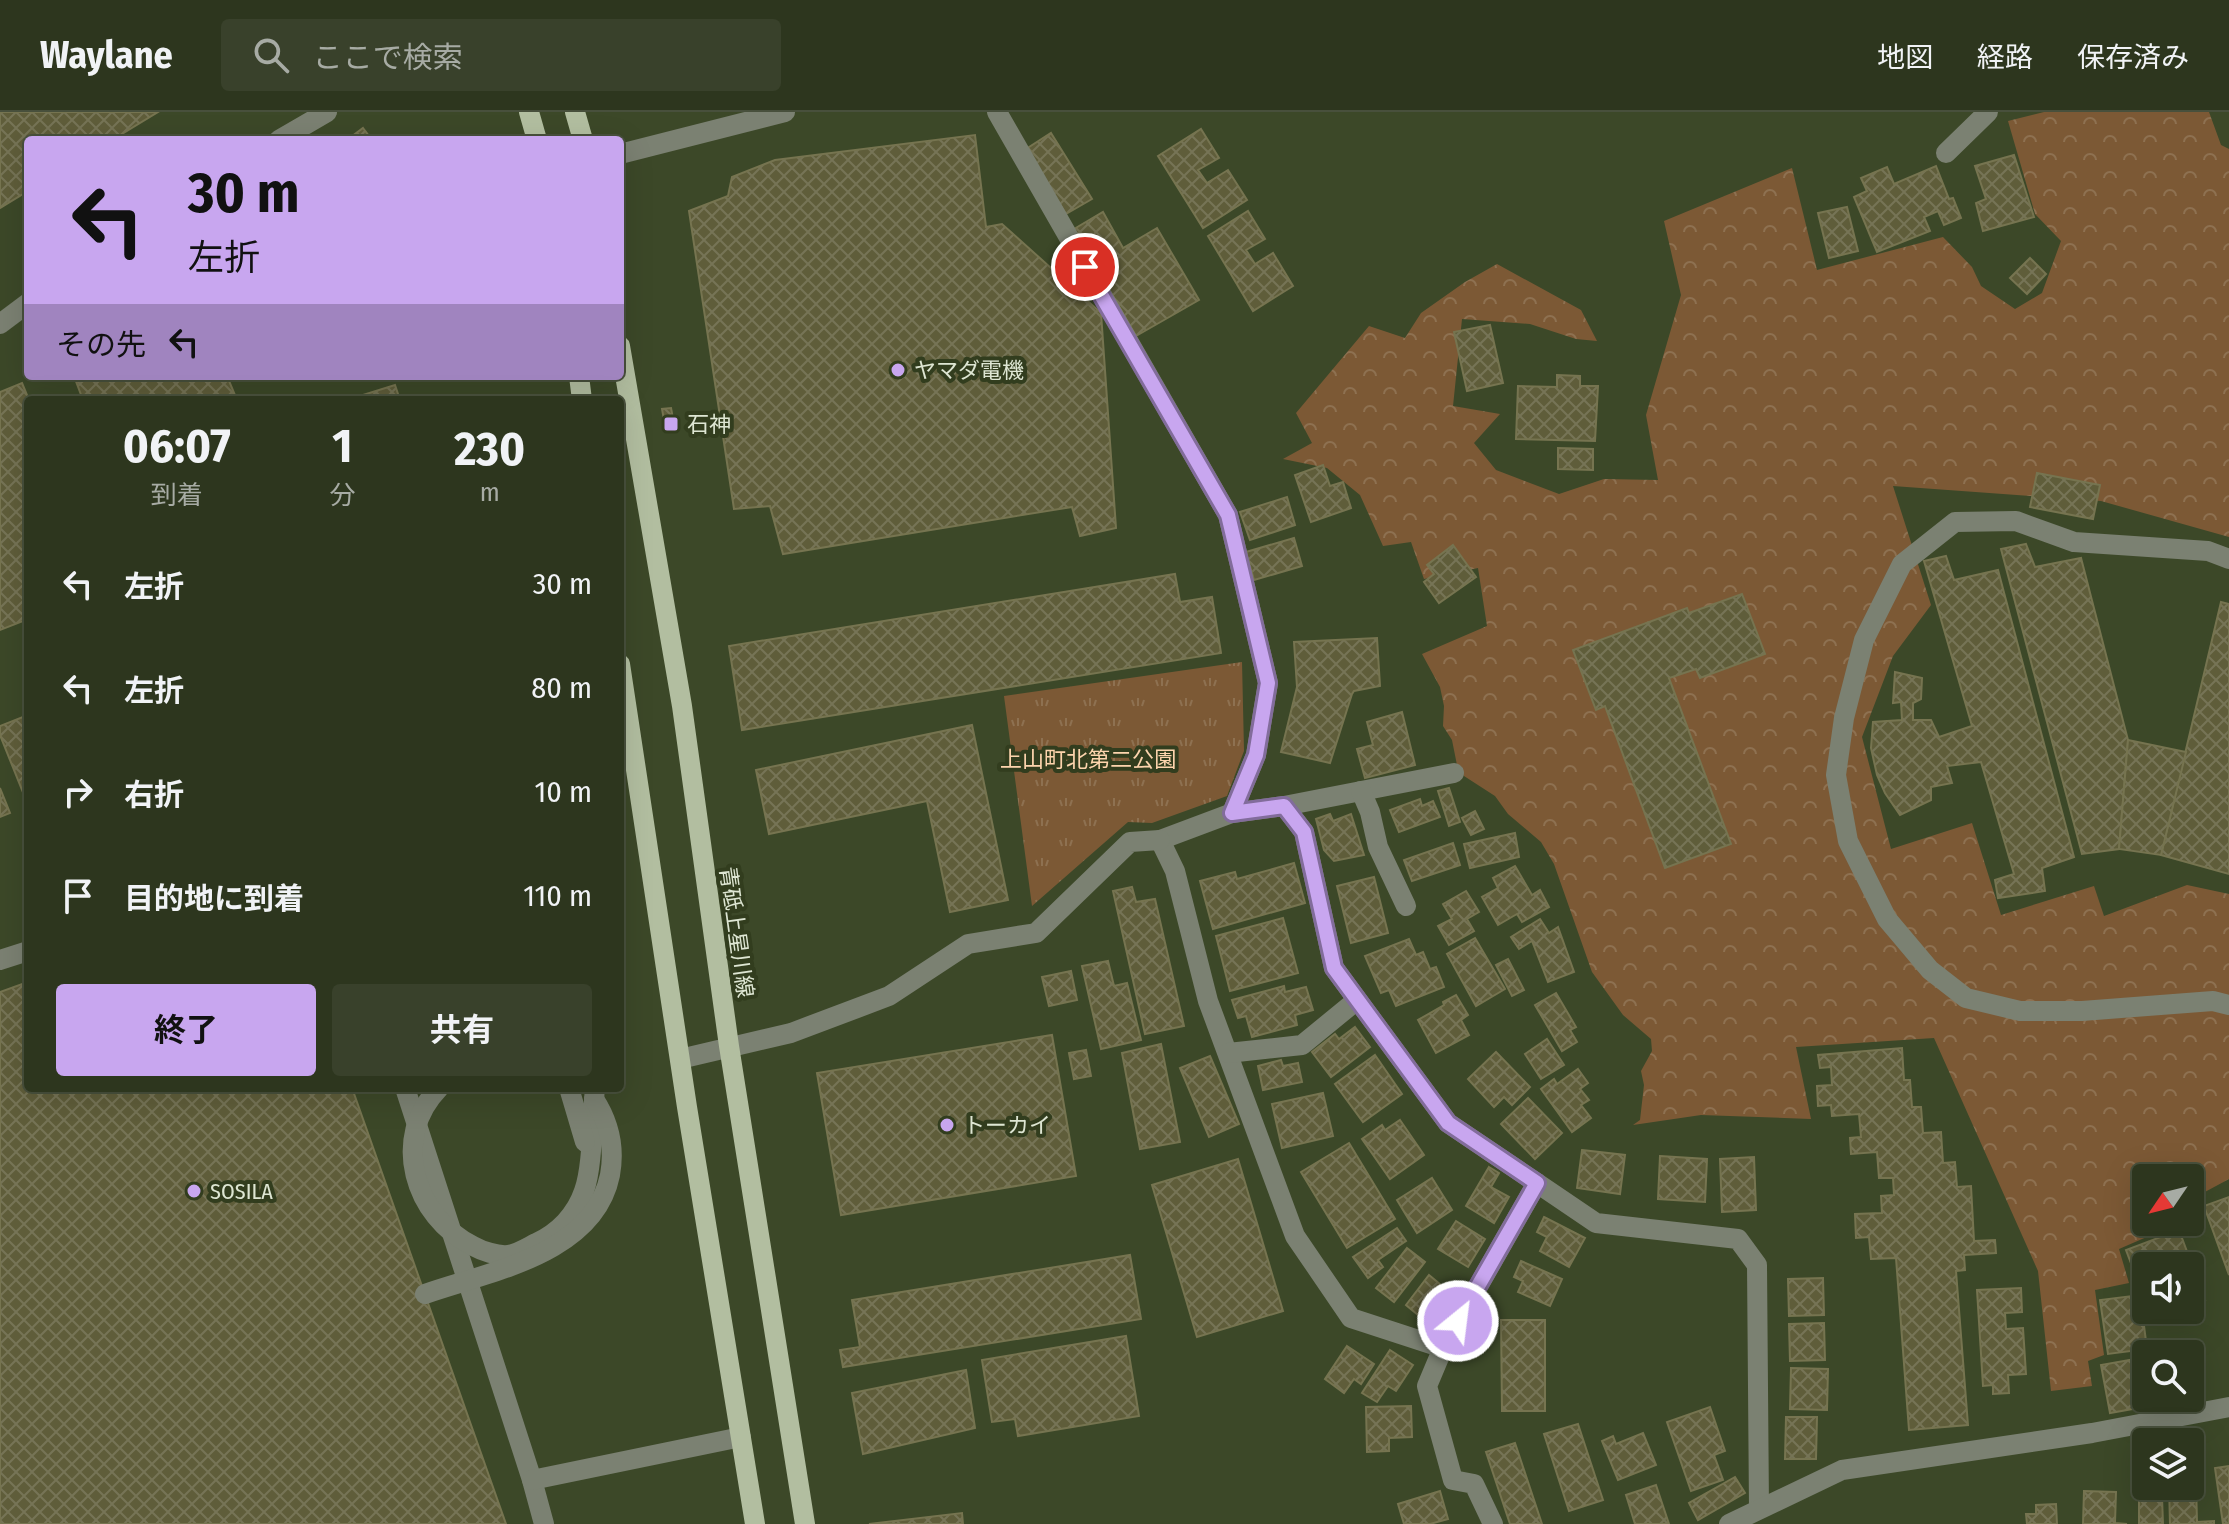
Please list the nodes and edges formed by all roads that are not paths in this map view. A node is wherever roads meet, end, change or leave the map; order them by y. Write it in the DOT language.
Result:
graph roads {
  1 [pos="327,112"];
  2 [pos="529,112"];
  3 [pos="575,112"];
  4 [pos="785,112"];
  5 [pos="997,112"];
  6 [pos="1988,112"];
  7 [pos="286,136"];
  8 [pos="536,136"];
  9 [pos="582,136"];
  10 [pos="624,153"];
  11 [pos="1946,153"];
  12 [pos="24,306"];
  13 [pos="0,324"];
  14 [pos="624,369"];
  15 [pos="2229,559"];
  16 [pos="625,740"];
  17 [pos="1454,773"];
  18 [pos="1361,791"];
  19 [pos="1284,806"];
  20 [pos="1232,813"];
  21 [pos="1160,840"];
  22 [pos="1406,906"];
  23 [pos="24,952"];
  24 [pos="0,960"];
  25 [pos="1357,1000"];
  26 [pos="2229,1005"];
  27 [pos="729,1046"];
  28 [pos="1228,1053"];
  29 [pos="680,1059"];
  30 [pos="406,1092"];
  31 [pos="436,1092"];
  32 [pos="570,1092"];
  33 [pos="588,1092"];
  34 [pos="595,1092"];
  35 [pos="589,1153"];
  36 [pos="1537,1183"];
  37 [pos="425,1294"];
  38 [pos="1443,1348"];
  39 [pos="2229,1407"];
  40 [pos="741,1437"];
  41 [pos="532,1480"];
  42 [pos="1759,1509"];
  43 [pos="544,1524"];
  44 [pos="755,1524"];
  45 [pos="805,1524"];
  46 [pos="1493,1524"];
  47 [pos="1729,1524"];
  1 -- 7 [label="street"];
  2 -- 8 [label="main road"];
  3 -- 9 [label="main road"];
  4 -- 10 [label="street"];
  5 -- 20 [label="street"];
  6 -- 11 [label="street"];
  12 -- 13 [label="street"];
  14 -- 27 [label="main road, 青砥上星川線"];
  15 -- 26 [label="street"];
  16 -- 29 [label="main road"];
  17 -- 18 [label="street"];
  18 -- 19 [label="street"];
  18 -- 22 [label="street"];
  19 -- 20 [label="street"];
  19 -- 25 [label="street"];
  20 -- 21 [label="street"];
  21 -- 27 [label="street"];
  21 -- 28 [label="street"];
  23 -- 24 [label="street"];
  25 -- 28 [label="street"];
  25 -- 36 [label="street"];
  27 -- 29 [label="street"];
  27 -- 45 [label="main road, 青砥上星川線"];
  28 -- 38 [label="street"];
  29 -- 40 [label="main road"];
  30 -- 41 [label="street"];
  31 -- 35 [label="street"];
  32 -- 35 [label="street"];
  33 -- 37 [label="street"];
  34 -- 35 [label="street"];
  36 -- 38 [label="street"];
  36 -- 42 [label="street"];
  38 -- 46 [label="street"];
  39 -- 42 [label="street"];
  40 -- 41 [label="street"];
  40 -- 44 [label="main road"];
  41 -- 43 [label="street"];
  42 -- 47 [label="street"];
}
